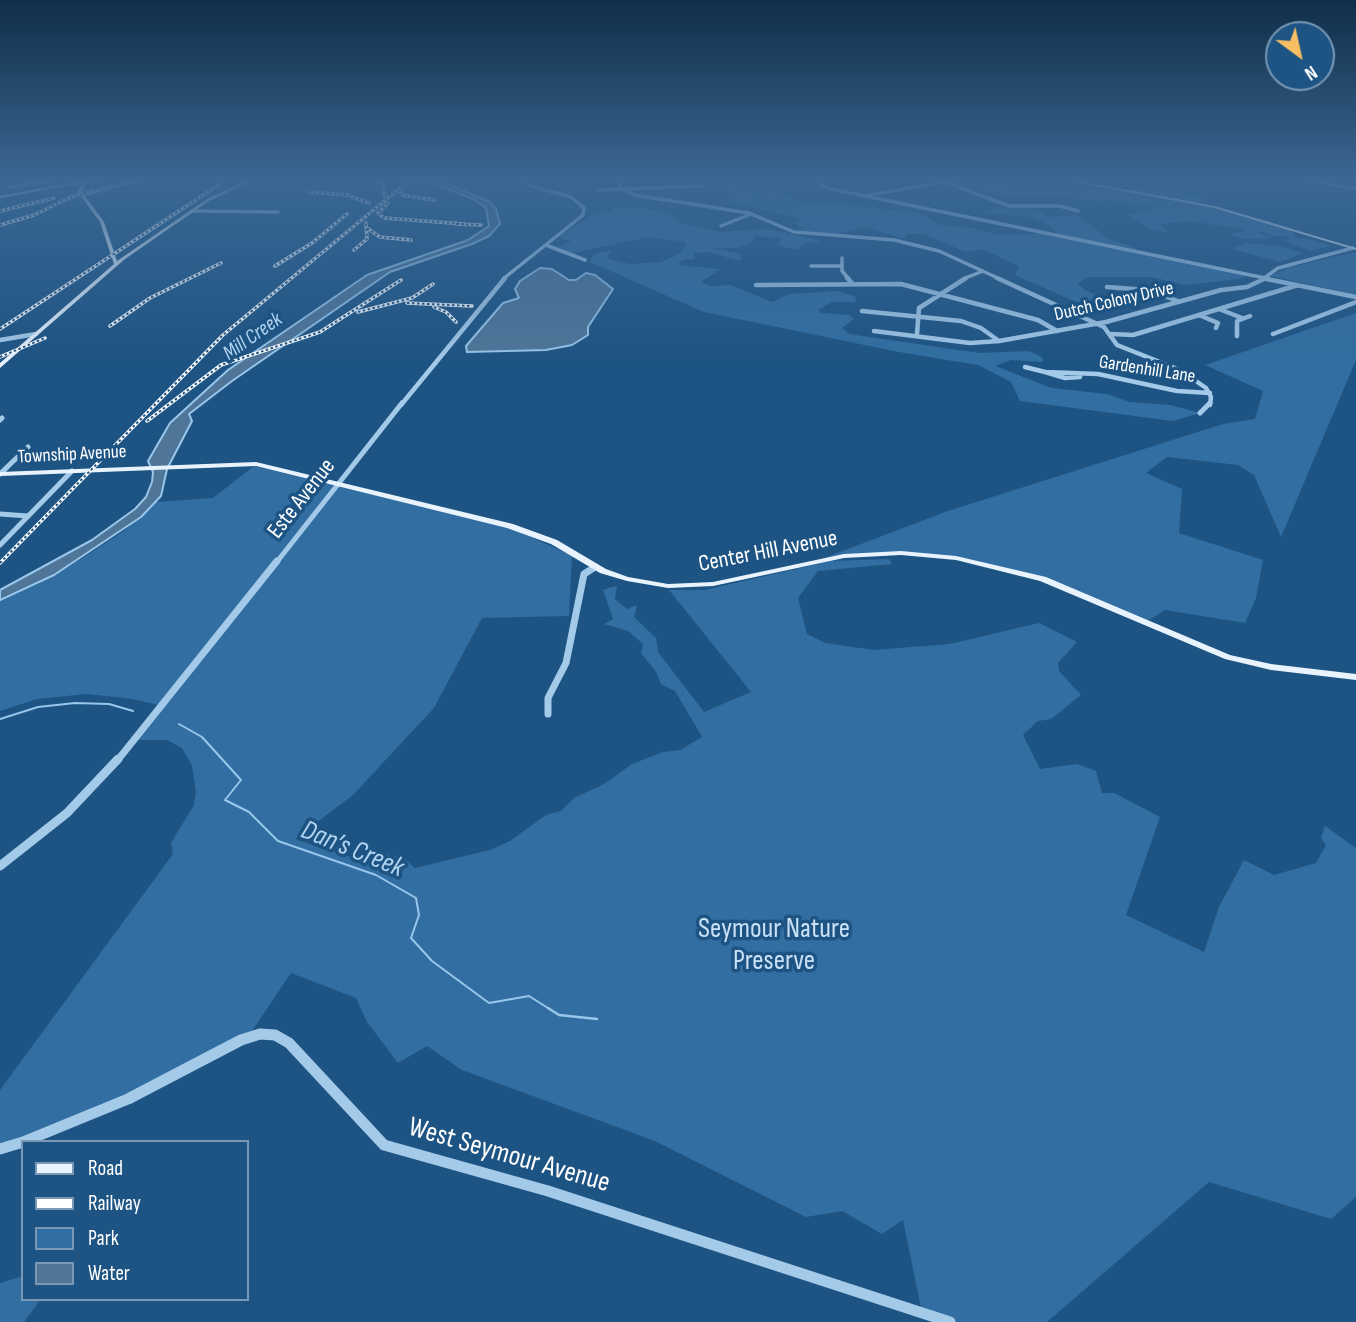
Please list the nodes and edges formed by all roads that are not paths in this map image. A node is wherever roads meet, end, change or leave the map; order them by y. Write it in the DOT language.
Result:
graph roads {
  1 [pos="108,240"];
  2 [pos="151,240"];
  3 [pos="552,240"];
  4 [pos="890,240"];
  5 [pos="1082,240"];
  6 [pos="1327,240"];
  7 [pos="545,245"];
  8 [pos="1355,249"];
  9 [pos="842,258"];
  10 [pos="585,260"];
  11 [pos="116,264"];
  12 [pos="811,266"];
  13 [pos="842,266"];
  14 [pos="984,271"];
  15 [pos="1265,276"];
  16 [pos="852,283"];
  17 [pos="1302,284"];
  18 [pos="756,285"];
  19 [pos="1107,287"];
  20 [pos="940,294"];
  21 [pos="1356,300"];
  22 [pos="1179,301"];
  23 [pos="1219,309"];
  24 [pos="862,311"];
  25 [pos="1199,315"];
  26 [pos="1251,316"];
  27 [pos="916,317"];
  28 [pos="1242,319"];
  29 [pos="1098,324"];
  30 [pos="1237,325"];
  31 [pos="874,331"];
  32 [pos="1057,331"];
  33 [pos="36,334"];
  34 [pos="917,334"];
  35 [pos="1111,334"];
  36 [pos="1273,334"];
  37 [pos="1237,336"];
  38 [pos="0,340"];
  39 [pos="999,341"];
  40 [pos="0,366"];
  41 [pos="1026,367"];
  42 [pos="1210,393"];
  43 [pos="1200,412"];
  44 [pos="28,447"];
  45 [pos="146,467"];
  46 [pos="72,471"];
  47 [pos="0,474"];
  48 [pos="339,484"];
  49 [pos="0,514"];
  50 [pos="28,516"];
  51 [pos="0,545"];
  52 [pos="595,566"];
  53 [pos="1356,677"];
  54 [pos="548,714"];
  55 [pos="0,866"];
  56 [pos="28,1140"];
  57 [pos="21,1143"];
  58 [pos="0,1149"];
  59 [pos="950,1322"];
  1 -- 11 [label="main road"];
  2 -- 11 [label="main road"];
  3 -- 7 [label="street, Este Avenue"];
  4 -- 14 [label="street"];
  5 -- 15 [label="street"];
  6 -- 8 [label="main road"];
  7 -- 10 [label="street"];
  7 -- 48 [label="street, Este Avenue"];
  8 -- 15 [label="street, Dutch Colony Drive"];
  9 -- 13 [label="street"];
  11 -- 33 [label="main road"];
  12 -- 13 [label="street"];
  13 -- 16 [label="street"];
  14 -- 20 [label="street"];
  14 -- 29 [label="street"];
  15 -- 17 [label="street"];
  15 -- 22 [label="street, Dutch Colony Drive"];
  16 -- 18 [label="street"];
  16 -- 20 [label="street"];
  17 -- 21 [label="street"];
  17 -- 23 [label="street"];
  19 -- 22 [label="street"];
  20 -- 27 [label="street"];
  20 -- 32 [label="street"];
  21 -- 36 [label="street"];
  22 -- 29 [label="street, Dutch Colony Drive"];
  23 -- 25 [label="street"];
  23 -- 28 [label="street"];
  24 -- 27 [label="street"];
  25 -- 30 [label="street"];
  25 -- 35 [label="street"];
  26 -- 28 [label="street"];
  27 -- 34 [label="street"];
  27 -- 39 [label="street"];
  28 -- 30 [label="street"];
  29 -- 32 [label="street, Dutch Colony Drive"];
  29 -- 35 [label="street"];
  30 -- 37 [label="street"];
  31 -- 34 [label="street, Dutch Colony Drive"];
  32 -- 39 [label="street, Dutch Colony Drive"];
  33 -- 38 [label="street"];
  33 -- 40 [label="main road"];
  34 -- 39 [label="street, Dutch Colony Drive"];
  35 -- 42 [label="street"];
  41 -- 42 [label="street, Gardenhill Lane"];
  42 -- 43 [label="street"];
  44 -- 47 [label="street"];
  45 -- 46 [label="main road, Township Avenue"];
  45 -- 48 [label="main road, Center Hill Avenue"];
  46 -- 47 [label="main road, Township Avenue"];
  46 -- 50 [label="street"];
  48 -- 52 [label="main road, Center Hill Avenue"];
  48 -- 55 [label="street, Este Avenue"];
  49 -- 50 [label="street"];
  50 -- 51 [label="street"];
  52 -- 53 [label="main road, Center Hill Avenue"];
  52 -- 54 [label="street"];
  56 -- 59 [label="street, West Seymour Avenue"];
  57 -- 58 [label="street, West Seymour Avenue"];
}
